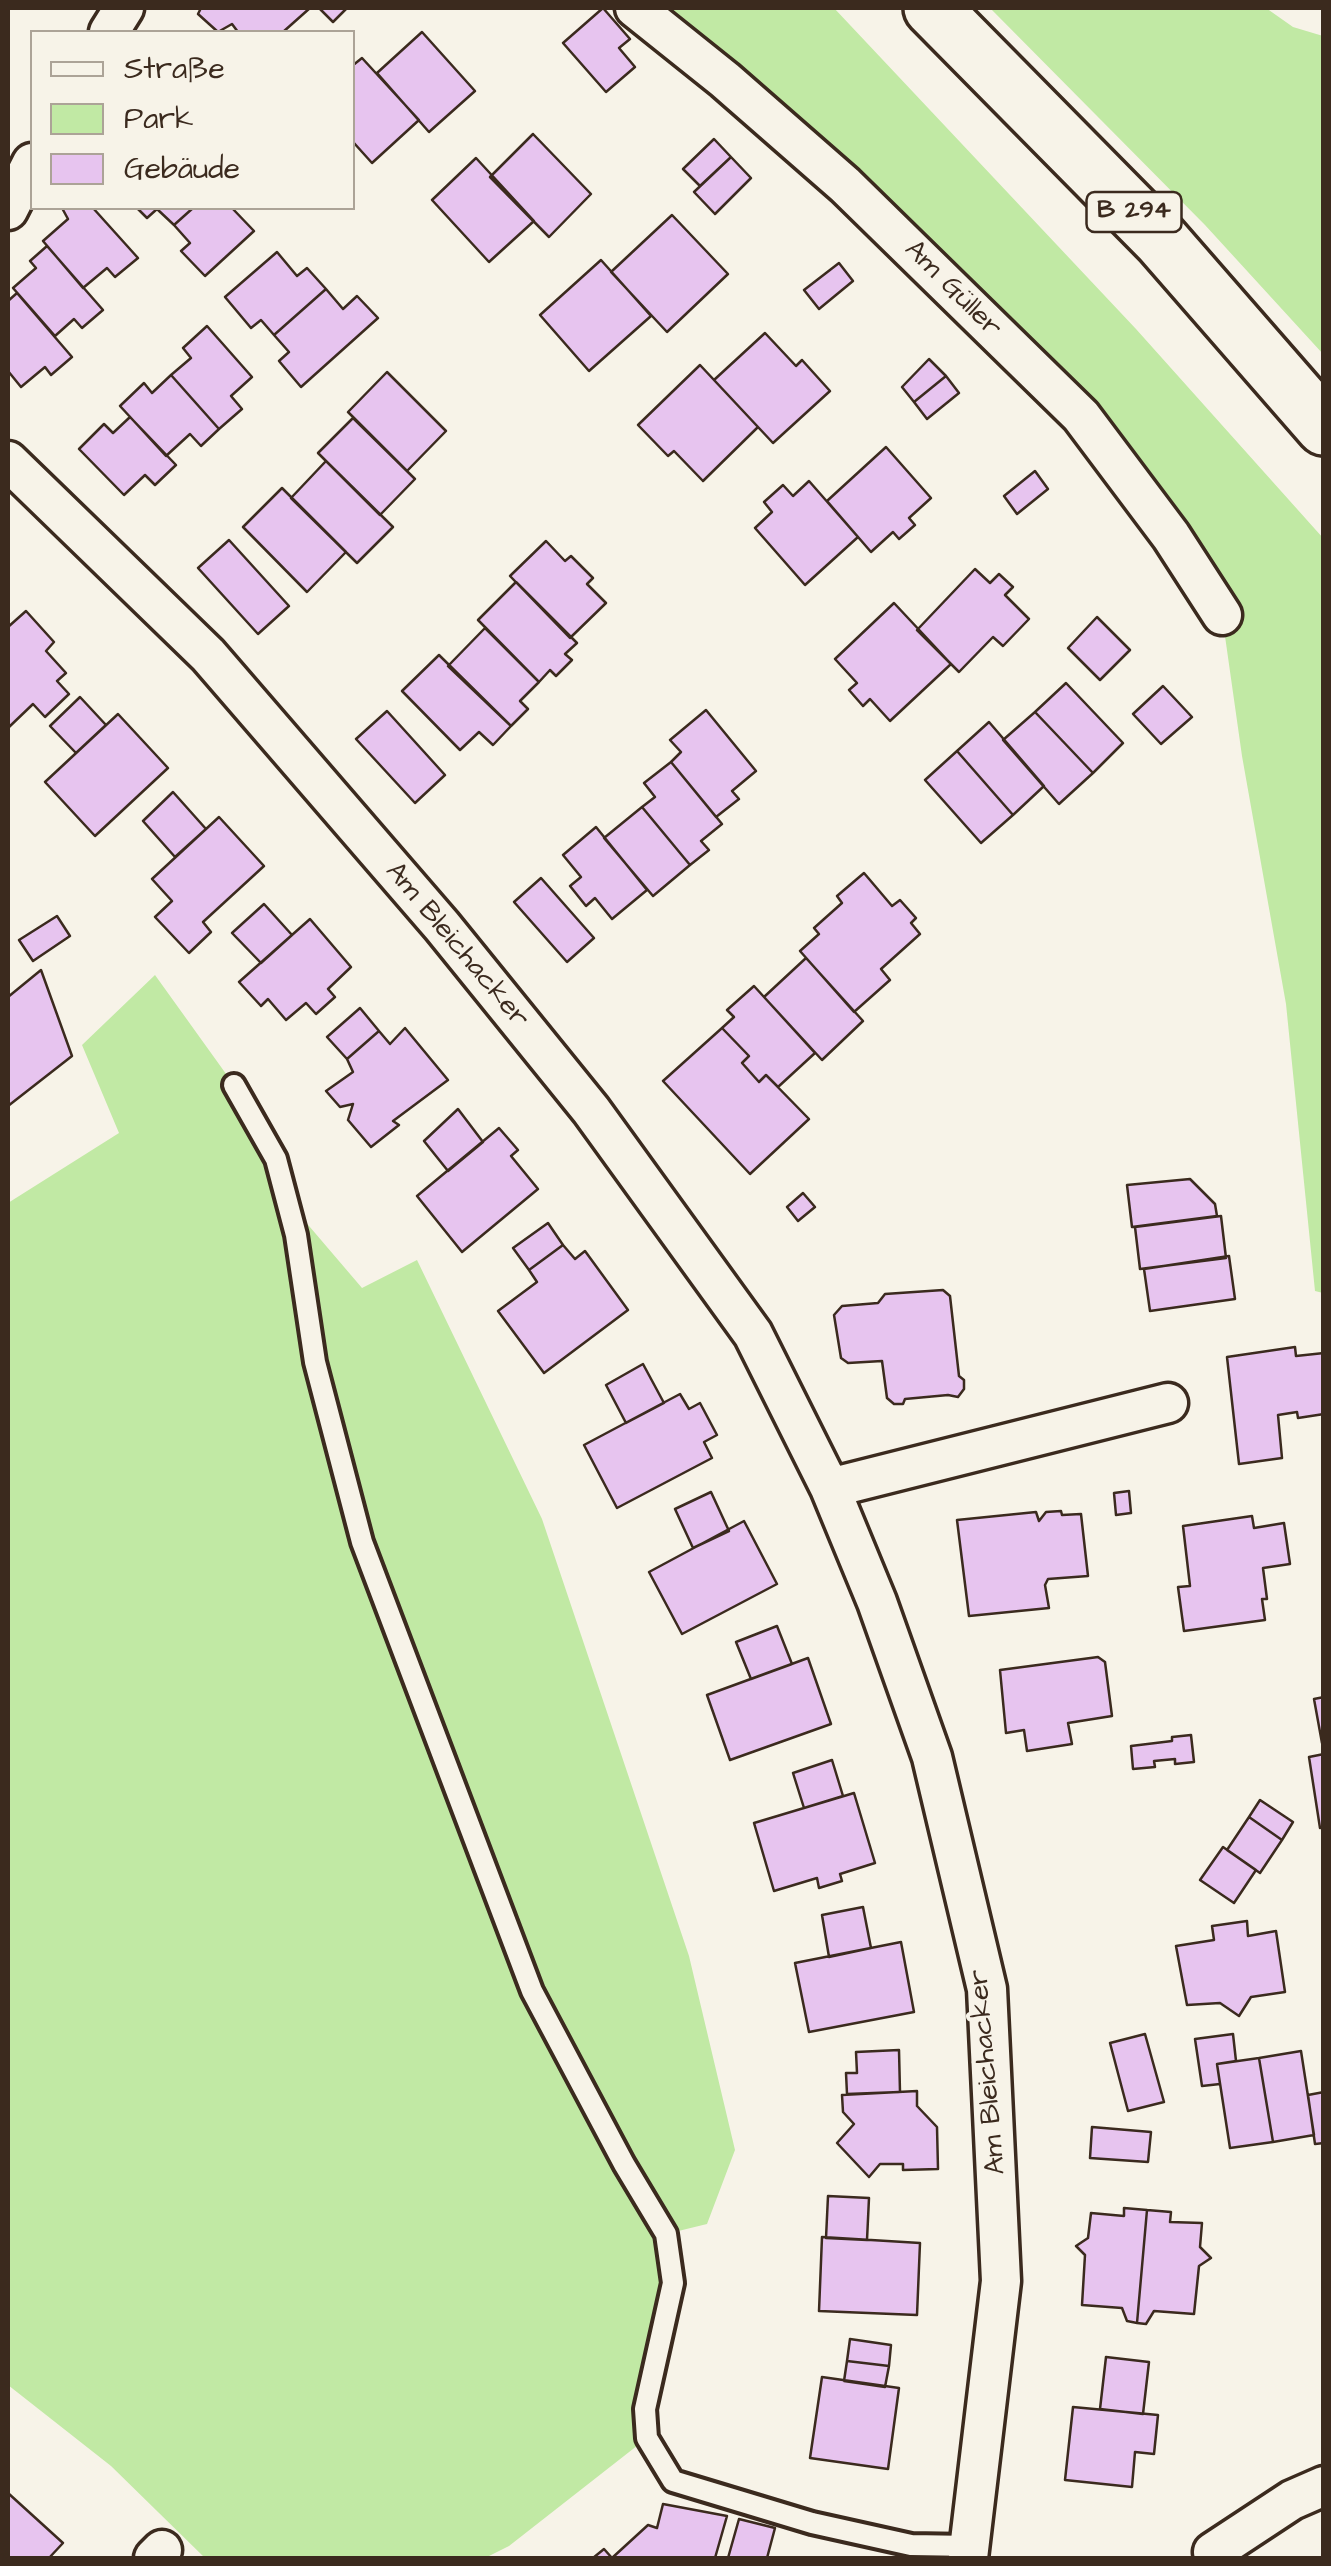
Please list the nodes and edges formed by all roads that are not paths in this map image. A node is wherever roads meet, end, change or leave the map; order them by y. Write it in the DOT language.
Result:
graph roads {
  1 [pos="124,8"];
  2 [pos="636,8"];
  3 [pos="932,8"];
  4 [pos="110,30"];
  5 [pos="30,166"];
  6 [pos="8,210"];
  7 [pos="1324,426"];
  8 [pos="8,461"];
  9 [pos="1222,614"];
  10 [pos="234,1085"];
  11 [pos="1168,1402"];
  12 [pos="830,1488"];
  13 [pos="1324,2486"];
  14 [pos="969,2552"];
  15 [pos="1213,2552"];
  1 -- 4 [label="street"];
  2 -- 9 [label="street, Am Güller"];
  3 -- 7 [label="highway, B 294"];
  5 -- 6 [label="street"];
  8 -- 12 [label="street, Am Bleichacker"];
  10 -- 14 [label="lane"];
  11 -- 12 [label="street"];
  12 -- 14 [label="street, Am Bleichacker"];
  13 -- 15 [label="street"];
}
